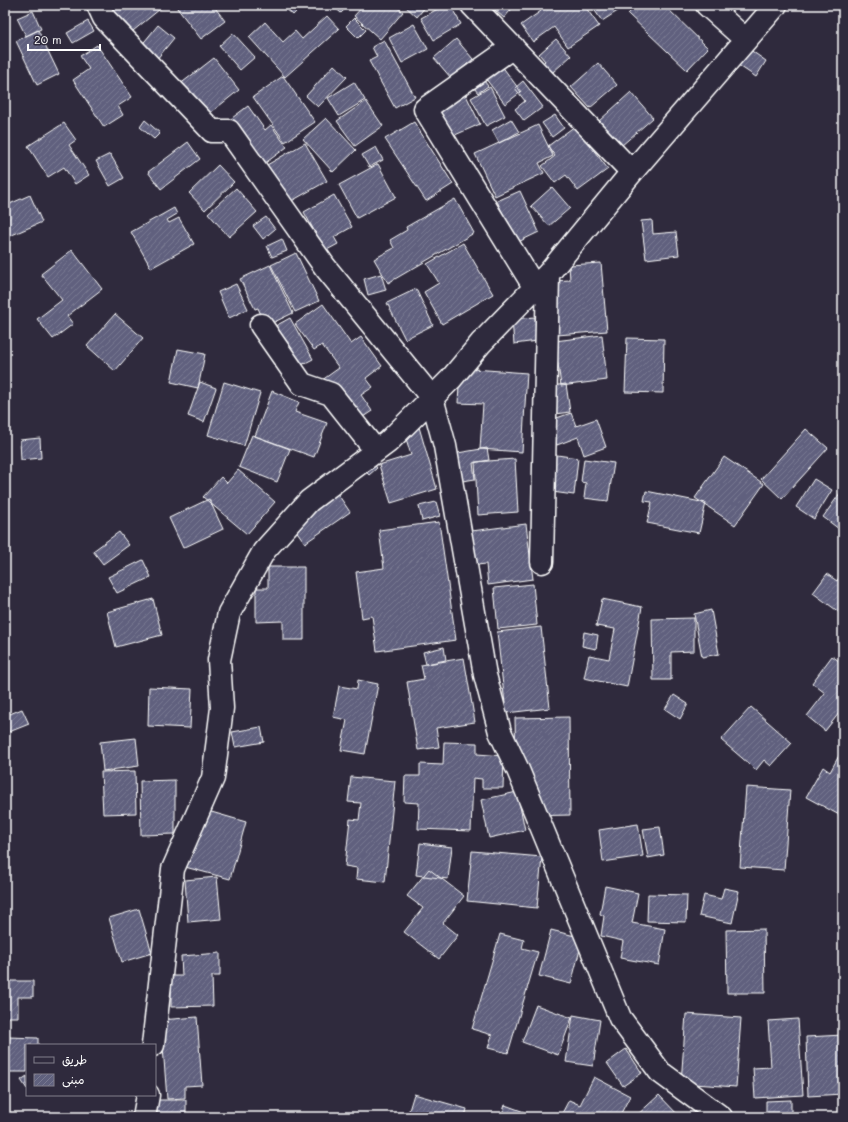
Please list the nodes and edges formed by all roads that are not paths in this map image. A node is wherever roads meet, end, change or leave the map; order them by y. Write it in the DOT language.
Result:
graph roads {
  1 [pos="98,5"];
  2 [pos="472,5"];
  3 [pos="707,5"];
  4 [pos="776,5"];
  5 [pos="746,40"];
  6 [pos="513,48"];
  7 [pos="632,172"];
  8 [pos="542,281"];
  9 [pos="261,325"];
  10 [pos="432,398"];
  11 [pos="376,451"];
  12 [pos="542,562"];
  13 [pos="153,1044"];
  14 [pos="148,1096"];
  15 [pos="144,1117"];
  16 [pos="721,1117"];
  1 -- 10 [label="street"];
  2 -- 6 [label="street"];
  3 -- 5 [label="street"];
  4 -- 5 [label="street"];
  5 -- 7 [label="street"];
  6 -- 7 [label="street"];
  6 -- 8 [label="street"];
  7 -- 8 [label="street"];
  8 -- 10 [label="street"];
  8 -- 12 [label="street"];
  9 -- 11 [label="street"];
  10 -- 11 [label="street"];
  10 -- 16 [label="street"];
  11 -- 13 [label="street"];
  14 -- 15 [label="street"];
}
